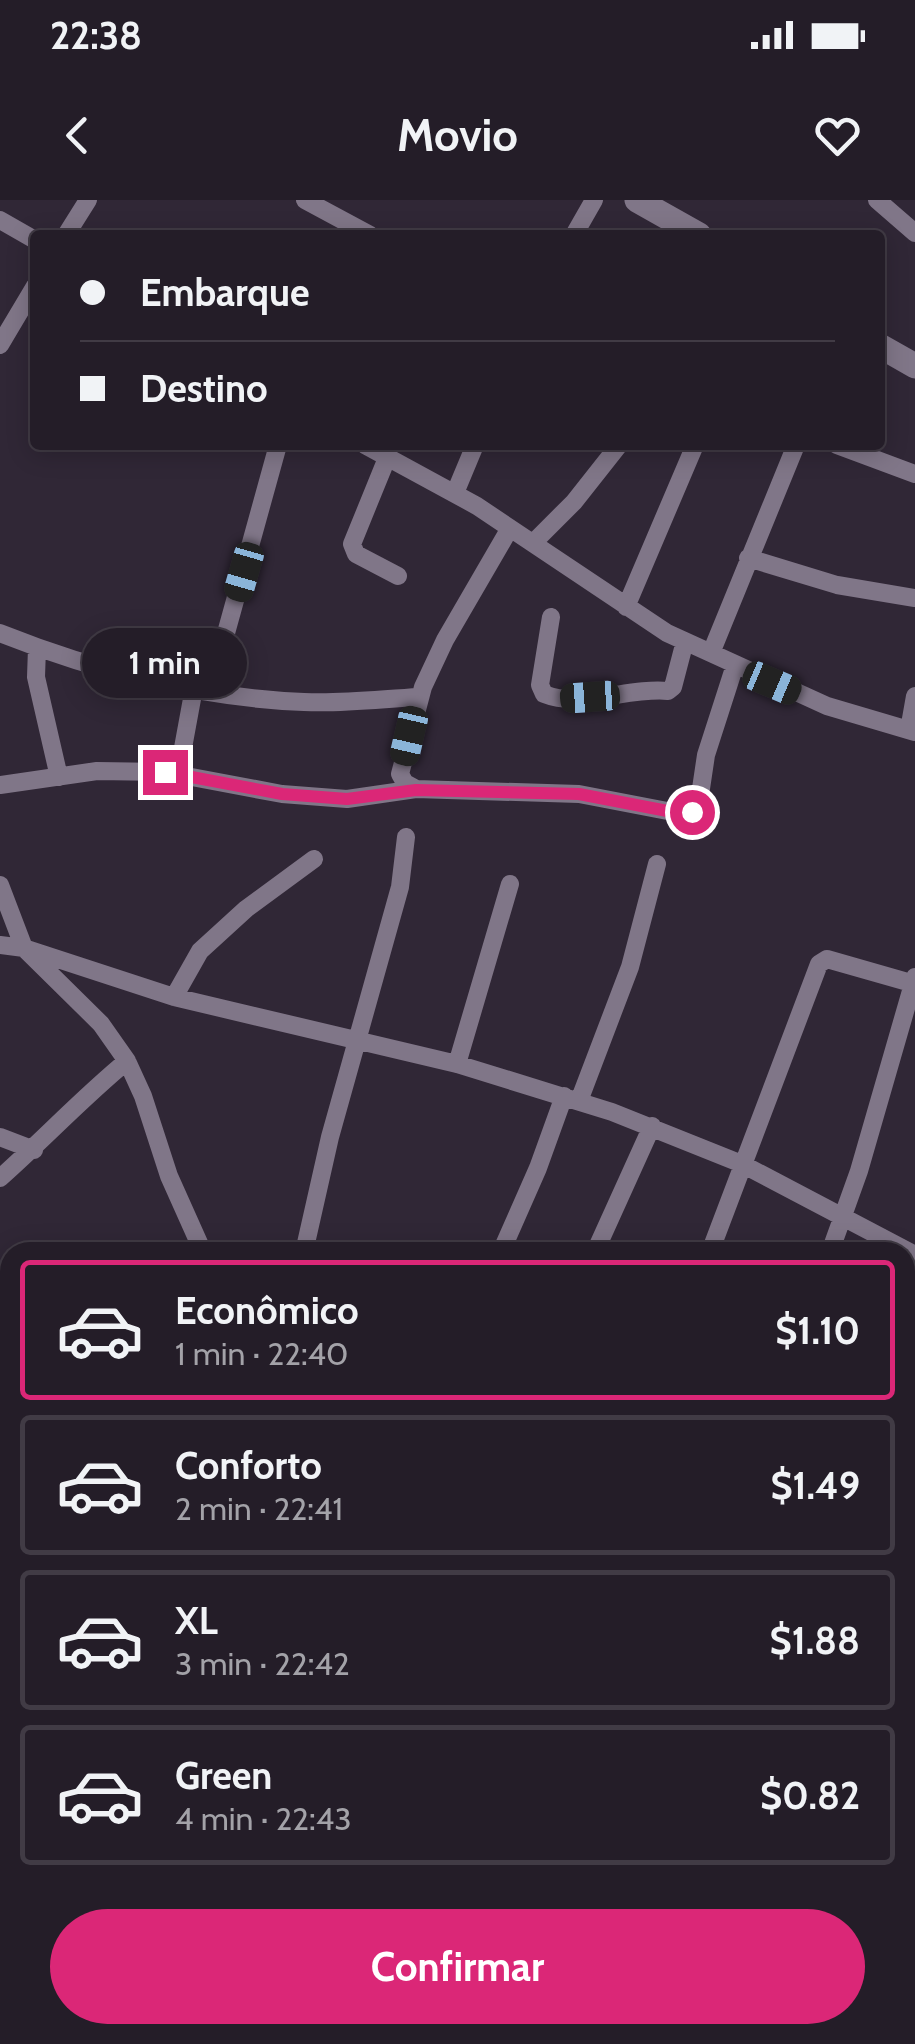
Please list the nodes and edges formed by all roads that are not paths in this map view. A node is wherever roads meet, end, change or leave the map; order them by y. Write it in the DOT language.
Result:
graph roads {
  1 [pos="88,200"];
  2 [pos="305,200"];
  3 [pos="594,200"];
  4 [pos="637,200"];
  5 [pos="877,200"];
  6 [pos="0,220"];
  7 [pos="69,230"];
  8 [pos="361,230"];
  9 [pos="577,230"];
  10 [pos="689,230"];
  11 [pos="915,233"];
  12 [pos="30,237"];
  13 [pos="30,294"];
  14 [pos="0,344"];
  15 [pos="885,349"];
  16 [pos="915,366"];
  17 [pos="276,450"];
  18 [pos="373,450"];
  19 [pos="472,450"];
  20 [pos="615,450"];
  21 [pos="693,450"];
  22 [pos="794,450"];
  23 [pos="850,450"];
  24 [pos="386,458"];
  25 [pos="915,474"];
  26 [pos="455,493"];
  27 [pos="510,528"];
  28 [pos="534,542"];
  29 [pos="748,558"];
  30 [pos="398,576"];
  31 [pos="915,598"];
  32 [pos="626,607"];
  33 [pos="551,617"];
  34 [pos="0,632"];
  35 [pos="685,641"];
  36 [pos="37,648"];
  37 [pos="711,653"];
  38 [pos="735,665"];
  39 [pos="202,690"];
  40 [pos="915,696"];
  41 [pos="419,697"];
  42 [pos="912,731"];
  43 [pos="178,775"];
  44 [pos="59,777"];
  45 [pos="0,785"];
  46 [pos="416,790"];
  47 [pos="406,837"];
  48 [pos="314,859"];
  49 [pos="656,864"];
  50 [pos="0,884"];
  51 [pos="510,884"];
  52 [pos="0,945"];
  53 [pos="24,948"];
  54 [pos="914,981"];
  55 [pos="174,997"];
  56 [pos="358,1041"];
  57 [pos="127,1061"];
  58 [pos="457,1064"];
  59 [pos="572,1098"];
  60 [pos="652,1126"];
  61 [pos="0,1136"];
  62 [pos="34,1150"];
  63 [pos="742,1164"];
  64 [pos="7,1172"];
  65 [pos="0,1196"];
  66 [pos="844,1218"];
  67 [pos="199,1242"];
  68 [pos="306,1242"];
  69 [pos="505,1242"];
  70 [pos="599,1242"];
  71 [pos="714,1242"];
  72 [pos="834,1242"];
  73 [pos="889,1242"];
  1 -- 7 [label="street"];
  2 -- 8 [label="street"];
  3 -- 9 [label="street"];
  4 -- 10 [label="street"];
  5 -- 11 [label="street"];
  6 -- 12 [label="street"];
  13 -- 14 [label="street"];
  15 -- 16 [label="street"];
  17 -- 39 [label="street"];
  18 -- 24 [label="street"];
  19 -- 26 [label="street"];
  20 -- 28 [label="street"];
  21 -- 32 [label="street"];
  22 -- 29 [label="street"];
  23 -- 25 [label="street"];
  24 -- 26 [label="street"];
  24 -- 30 [label="street"];
  26 -- 27 [label="street"];
  27 -- 28 [label="street"];
  27 -- 41 [label="street"];
  28 -- 32 [label="street"];
  29 -- 31 [label="street"];
  29 -- 37 [label="street"];
  32 -- 35 [label="street"];
  33 -- 35 [label="street"];
  34 -- 36 [label="street"];
  35 -- 37 [label="street"];
  36 -- 39 [label="street"];
  36 -- 44 [label="street"];
  37 -- 38 [label="street"];
  38 -- 42 [label="street"];
  38 -- 46 [label="street"];
  39 -- 41 [label="street"];
  39 -- 43 [label="street"];
  40 -- 42 [label="street"];
  41 -- 46 [label="street"];
  43 -- 44 [label="street"];
  43 -- 46 [label="street"];
  44 -- 45 [label="street"];
  47 -- 56 [label="street"];
  48 -- 55 [label="street"];
  49 -- 59 [label="street"];
  50 -- 53 [label="street"];
  51 -- 58 [label="street"];
  52 -- 53 [label="street"];
  53 -- 55 [label="street"];
  53 -- 57 [label="street"];
  54 -- 63 [label="street"];
  54 -- 66 [label="street"];
  55 -- 56 [label="street"];
  56 -- 58 [label="street"];
  56 -- 68 [label="street"];
  57 -- 62 [label="street"];
  57 -- 67 [label="street"];
  58 -- 59 [label="street"];
  59 -- 60 [label="street"];
  59 -- 69 [label="street"];
  60 -- 63 [label="street"];
  60 -- 70 [label="street"];
  61 -- 62 [label="street"];
  62 -- 64 [label="street"];
  63 -- 66 [label="street"];
  63 -- 71 [label="street"];
  64 -- 65 [label="street"];
  66 -- 72 [label="street"];
  66 -- 73 [label="street"];
}
